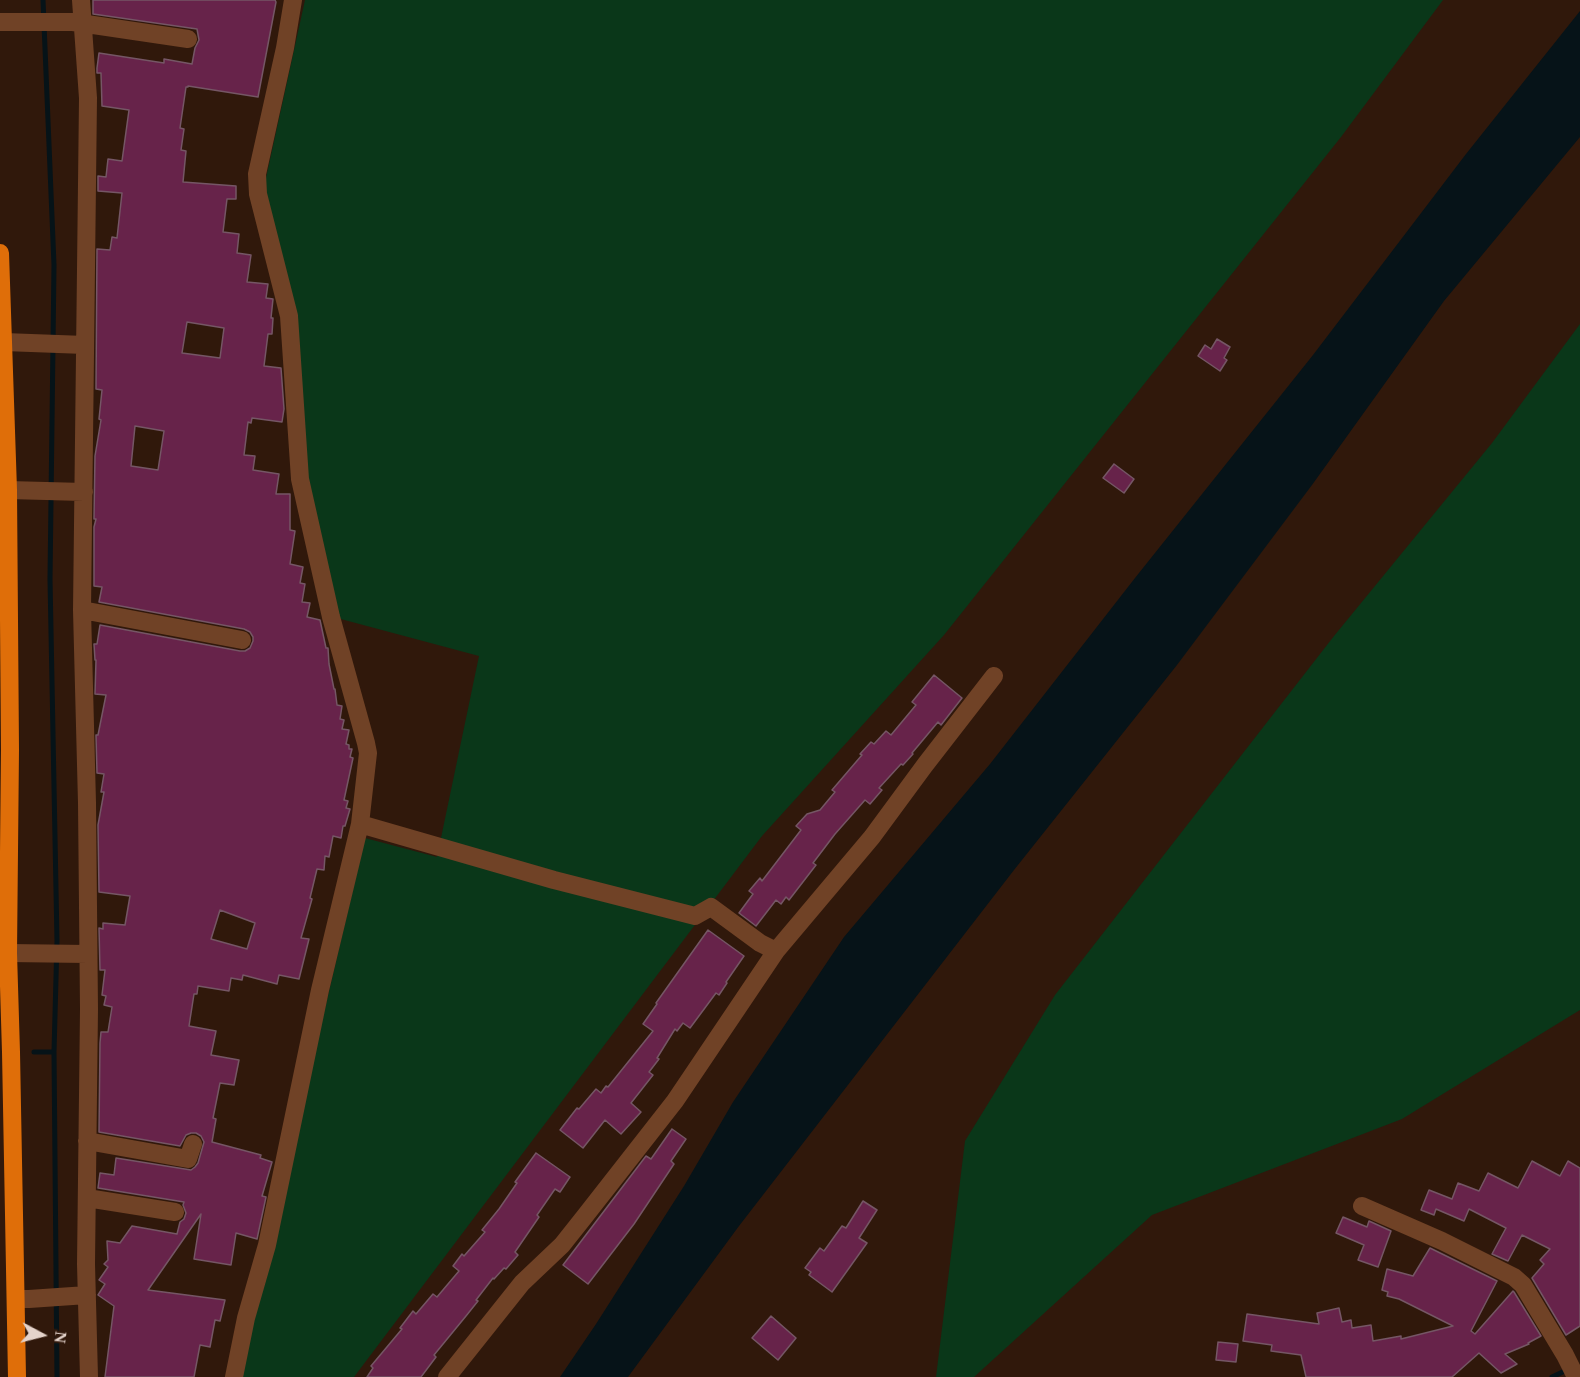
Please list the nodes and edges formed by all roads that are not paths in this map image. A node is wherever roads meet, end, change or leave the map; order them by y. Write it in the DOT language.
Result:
graph roads {
  1 [pos="81,0"];
  2 [pos="293,0"];
  3 [pos="0,22"];
  4 [pos="78,23"];
  5 [pos="188,39"];
  6 [pos="0,253"];
  7 [pos="4,342"];
  8 [pos="80,345"];
  9 [pos="15,490"];
  10 [pos="76,492"];
  11 [pos="82,610"];
  12 [pos="242,640"];
  13 [pos="994,675"];
  14 [pos="360,824"];
  15 [pos="777,951"];
  16 [pos="8,953"];
  17 [pos="80,954"];
  18 [pos="87,1141"];
  19 [pos="193,1144"];
  20 [pos="87,1198"];
  21 [pos="1362,1206"];
  22 [pos="175,1212"];
  23 [pos="84,1296"];
  24 [pos="23,1299"];
  25 [pos="17,1377"];
  26 [pos="89,1377"];
  27 [pos="234,1377"];
  28 [pos="447,1377"];
  29 [pos="1576,1377"];
  1 -- 4 [label="street"];
  2 -- 14 [label="street"];
  3 -- 4 [label="street"];
  4 -- 5 [label="street"];
  4 -- 8 [label="street"];
  6 -- 7 [label="highway"];
  7 -- 8 [label="street"];
  7 -- 9 [label="highway"];
  8 -- 10 [label="street"];
  9 -- 10 [label="street"];
  9 -- 16 [label="highway"];
  10 -- 11 [label="street"];
  11 -- 12 [label="street"];
  11 -- 17 [label="street"];
  13 -- 15 [label="street"];
  14 -- 15 [label="street"];
  14 -- 27 [label="street"];
  15 -- 28 [label="street"];
  16 -- 17 [label="street"];
  16 -- 24 [label="highway"];
  17 -- 18 [label="street"];
  18 -- 19 [label="street"];
  18 -- 20 [label="street"];
  20 -- 22 [label="street"];
  20 -- 23 [label="street"];
  21 -- 29 [label="street"];
  23 -- 24 [label="street"];
  23 -- 26 [label="street"];
  24 -- 25 [label="highway"];
}
